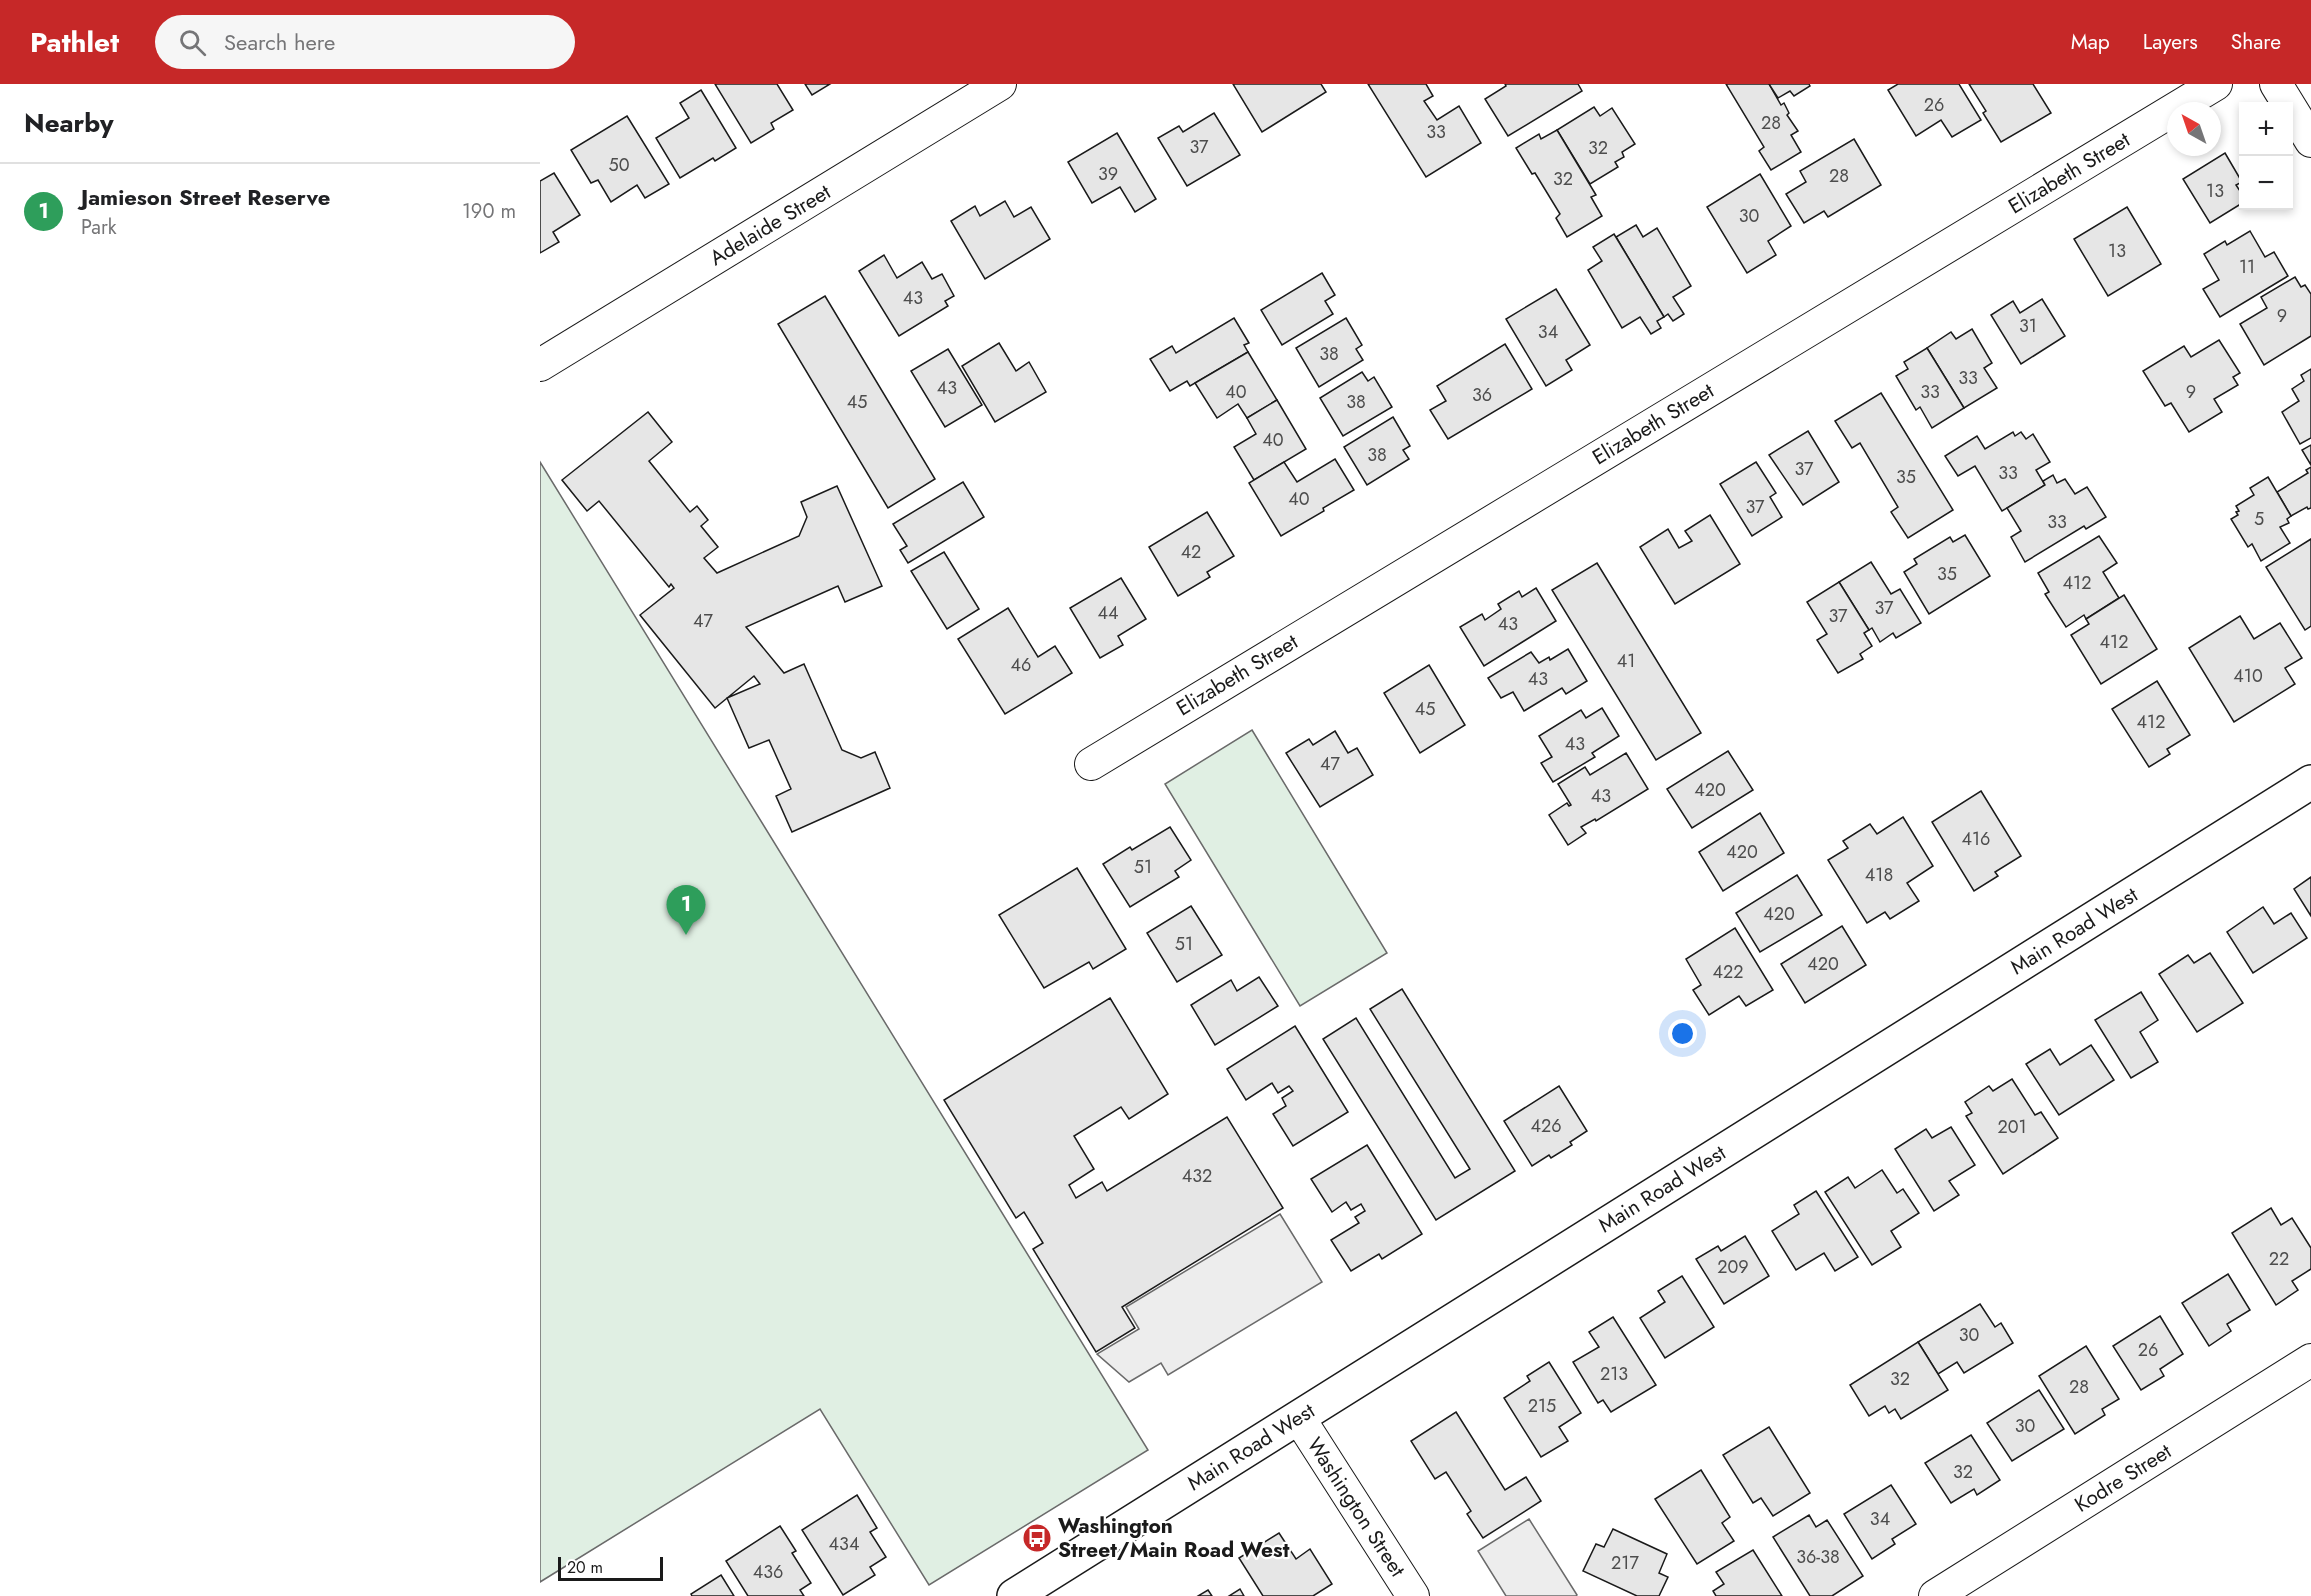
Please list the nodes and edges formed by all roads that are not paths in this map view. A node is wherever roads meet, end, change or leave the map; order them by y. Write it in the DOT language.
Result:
graph roads {
  1 [pos="1000,84"];
  2 [pos="2216,84"];
  3 [pos="2276,84"];
  4 [pos="2311,141"];
  5 [pos="540,365"];
  6 [pos="1091,764"];
  7 [pos="2311,782"];
  8 [pos="2311,1360"];
  9 [pos="1299,1418"];
  10 [pos="1014,1596"];
  11 [pos="1413,1596"];
  12 [pos="1935,1596"];
  1 -- 5 [label="street, Adelaide Street"];
  2 -- 6 [label="street, Elizabeth Street"];
  3 -- 4 [label="street"];
  7 -- 9 [label="main road, Main Road West"];
  8 -- 12 [label="street, Kodre Street"];
  9 -- 10 [label="main road, Main Road West"];
  9 -- 11 [label="street, Washington Street"];
}
